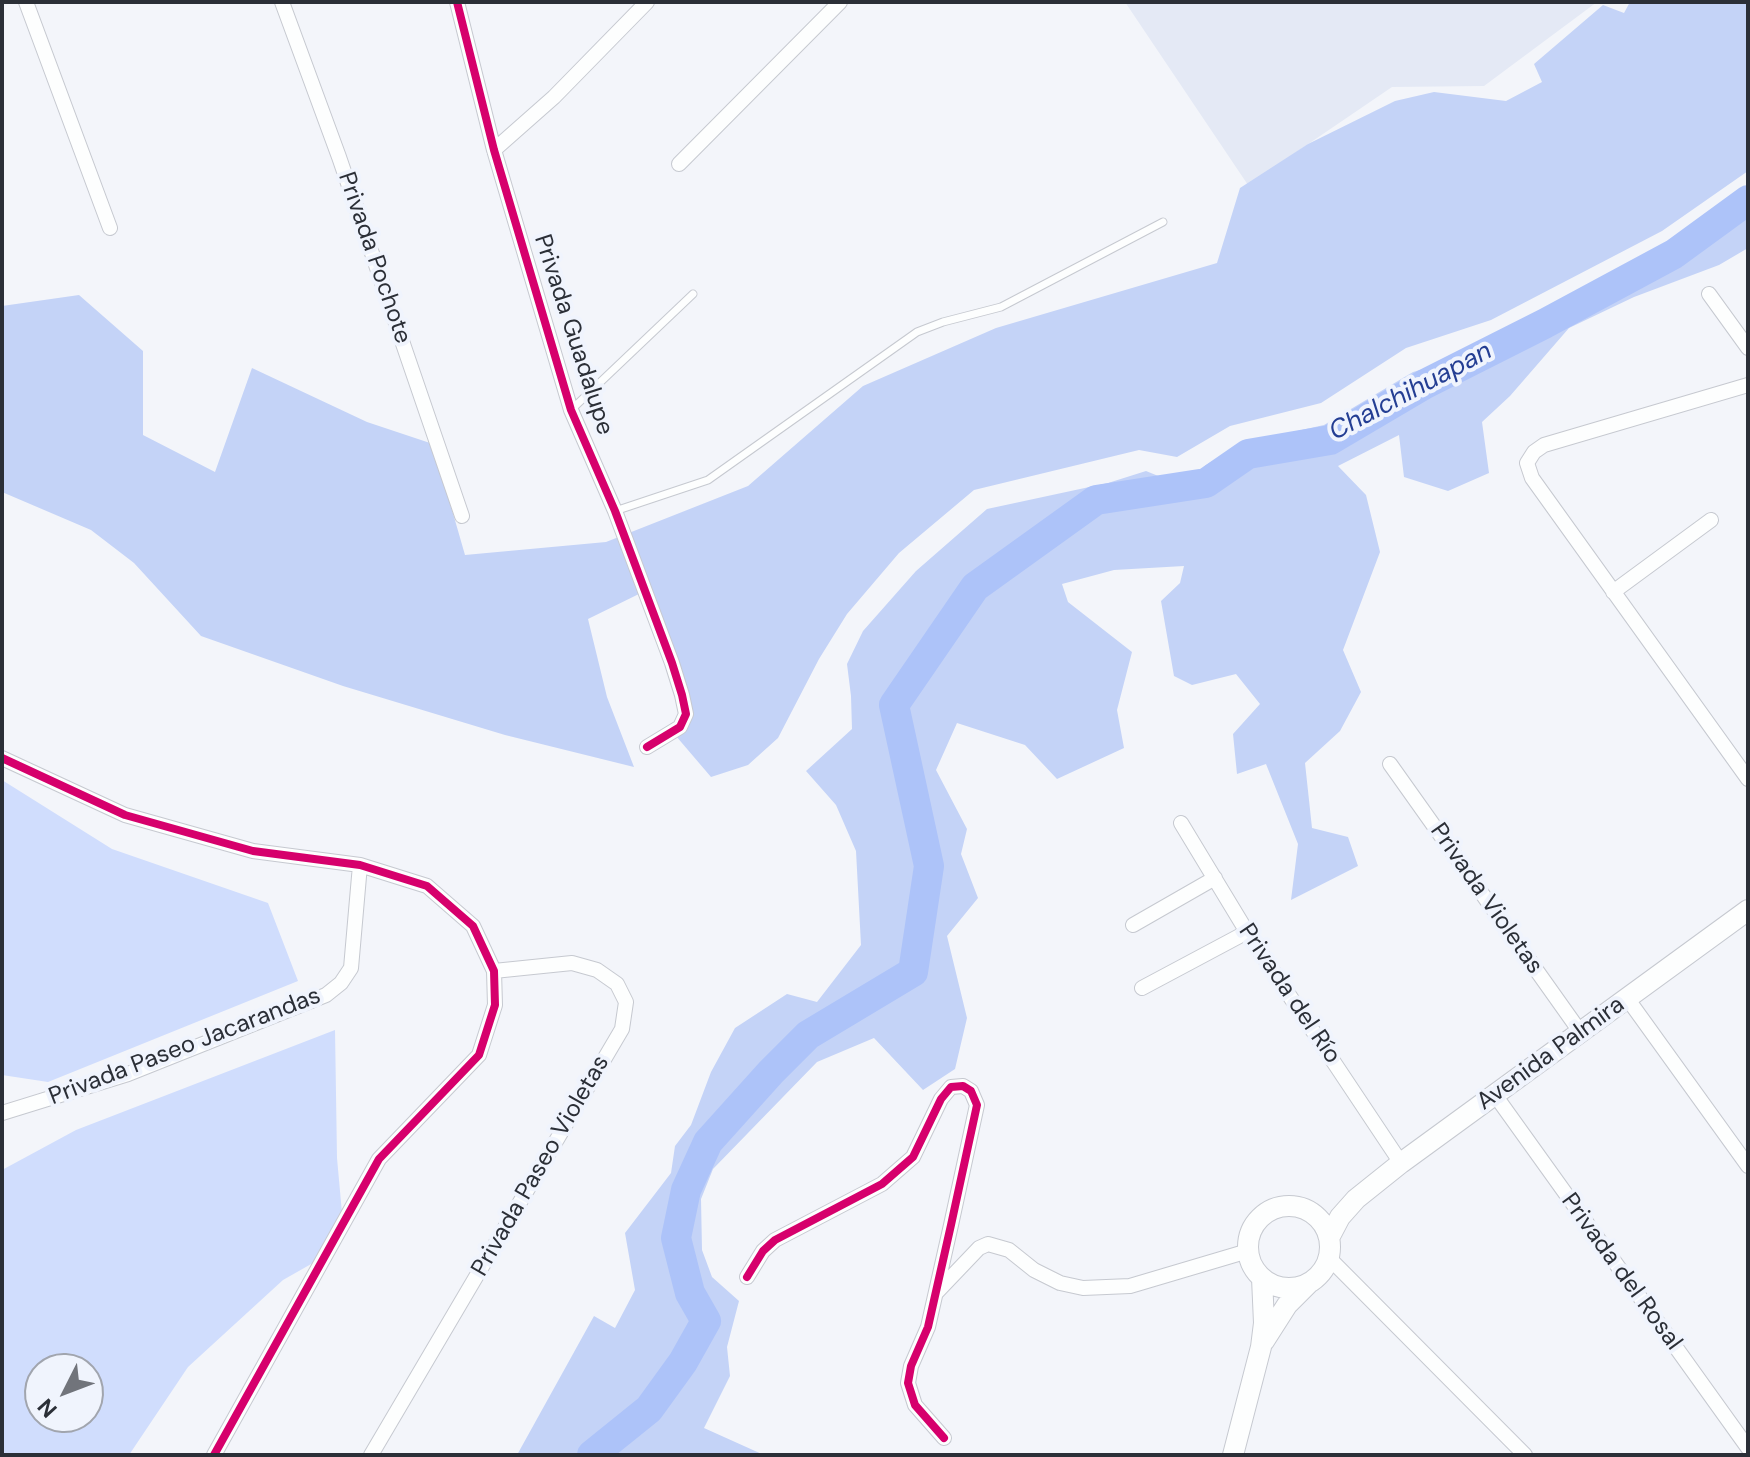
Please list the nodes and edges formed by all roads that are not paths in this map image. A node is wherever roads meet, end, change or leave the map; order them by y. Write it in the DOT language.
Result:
graph roads {
  1 [pos="26,2"];
  2 [pos="282,2"];
  3 [pos="457,2"];
  4 [pos="647,2"];
  5 [pos="840,2"];
  6 [pos="494,150"];
  7 [pos="679,164"];
  8 [pos="1163,222"];
  9 [pos="110,228"];
  10 [pos="693,294"];
  11 [pos="1709,294"];
  12 [pos="1748,348"];
  13 [pos="1748,385"];
  14 [pos="571,410"];
  15 [pos="615,511"];
  16 [pos="462,516"];
  17 [pos="1711,520"];
  18 [pos="1613,592"];
  19 [pos="647,747"];
  20 [pos="2,758"];
  21 [pos="1390,764"];
  22 [pos="1748,779"];
  23 [pos="1181,823"];
  24 [pos="360,865"];
  25 [pos="1215,878"];
  26 [pos="1748,910"];
  27 [pos="1133,925"];
  28 [pos="1247,932"];
  29 [pos="494,971"];
  30 [pos="1142,988"];
  31 [pos="1627,998"];
  32 [pos="1581,1033"];
  33 [pos="1495,1095"];
  34 [pos="2,1113"];
  35 [pos="1401,1163"];
  36 [pos="1748,1166"];
  37 [pos="1356,1199"];
  38 [pos="1307,1210"];
  39 [pos="1329,1248"];
  40 [pos="1248,1251"];
  41 [pos="747,1277"];
  42 [pos="1262,1278"];
  43 [pos="1308,1284"];
  44 [pos="937,1292"];
  45 [pos="1261,1347"];
  46 [pos="944,1438"];
  47 [pos="1748,1448"];
  48 [pos="214,1455"];
  49 [pos="371,1455"];
  50 [pos="1233,1455"];
  51 [pos="1525,1455"];
  1 -- 9 [label="street"];
  2 -- 16 [label="street, Privada Pochote"];
  3 -- 6 [label="street, Privada Guadalupe"];
  4 -- 6 [label="street"];
  5 -- 7 [label="street"];
  6 -- 14 [label="street, Privada Guadalupe"];
  8 -- 15 [label="lane"];
  10 -- 14 [label="lane, Privada Guadalupe"];
  11 -- 12 [label="street"];
  13 -- 18 [label="street"];
  14 -- 15 [label="street, Privada Guadalupe"];
  15 -- 19 [label="street, Privada Guadalupe"];
  17 -- 18 [label="street"];
  18 -- 22 [label="street"];
  20 -- 24 [label="street"];
  21 -- 32 [label="street, Privada Violetas"];
  23 -- 25 [label="street, Privada del Río"];
  24 -- 29 [label="street"];
  24 -- 34 [label="street, Privada Paseo Jacarandas"];
  25 -- 27 [label="street"];
  25 -- 28 [label="street, Privada del Río"];
  26 -- 31 [label="main road, Avenida Palmira"];
  28 -- 30 [label="street"];
  28 -- 35 [label="street, Privada del Río"];
  29 -- 48 [label="street"];
  29 -- 49 [label="street, Privada Paseo Violetas"];
  31 -- 32 [label="main road, Avenida Palmira"];
  31 -- 36 [label="street"];
  32 -- 33 [label="main road, Avenida Palmira"];
  33 -- 35 [label="main road, Avenida Palmira"];
  33 -- 47 [label="street, Privada del Rosal"];
  35 -- 37 [label="main road, Avenida Palmira"];
  37 -- 38 [label="main road, Avenida Palmira"];
  37 -- 39 [label="main road, Avenida Palmira"];
  38 -- 39 [label="main road"];
  38 -- 40 [label="main road"];
  39 -- 43 [label="main road"];
  39 -- 51 [label="street"];
  40 -- 42 [label="main road"];
  40 -- 44 [label="street"];
  41 -- 44 [label="street"];
  42 -- 43 [label="main road"];
  42 -- 45 [label="main road"];
  43 -- 45 [label="main road"];
  44 -- 46 [label="street"];
  45 -- 50 [label="main road"];
}
